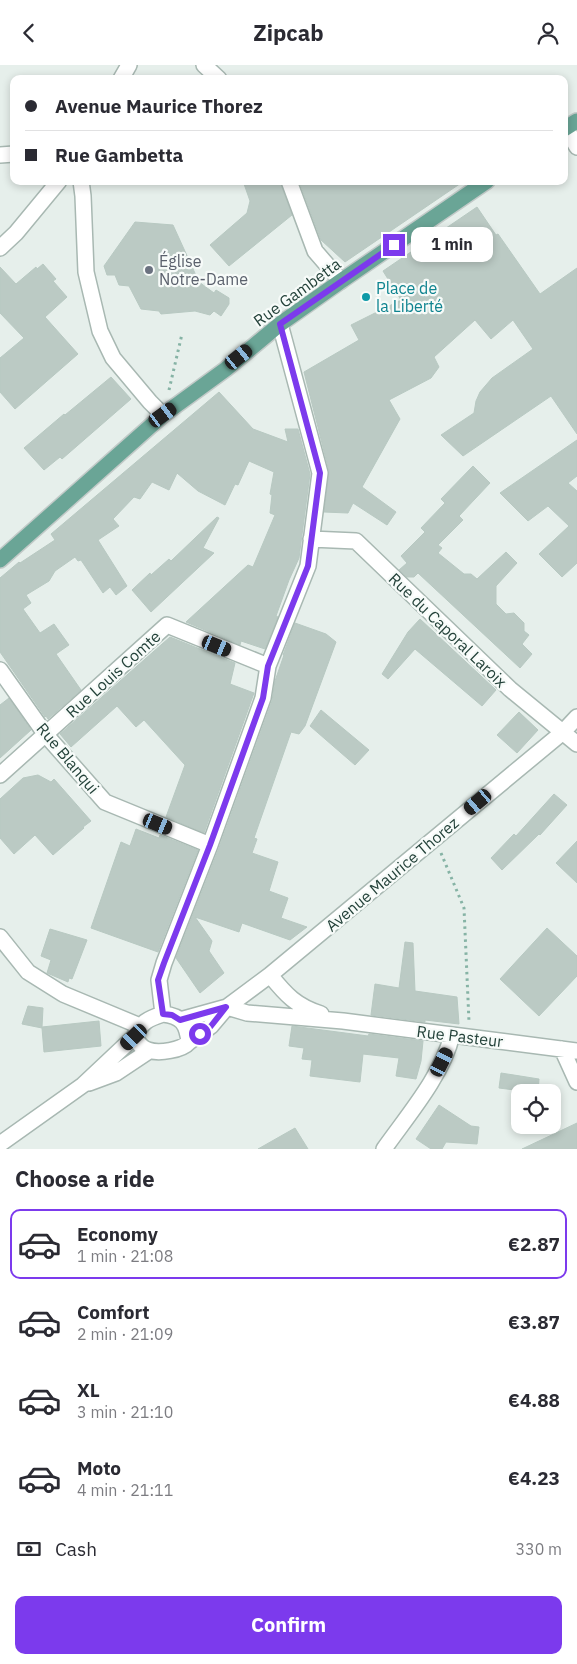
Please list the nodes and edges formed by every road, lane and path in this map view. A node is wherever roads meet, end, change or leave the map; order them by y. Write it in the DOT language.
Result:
graph roads {
  1 [pos="204,65"];
  2 [pos="215,75"];
  3 [pos="569,126"];
  4 [pos="577,147"];
  5 [pos="56,185"];
  6 [pos="81,185"];
  7 [pos="290,185"];
  8 [pos="481,185"];
  9 [pos="0,248"];
  10 [pos="340,281"];
  11 [pos="280,324"];
  12 [pos="182,334"];
  13 [pos="163,415"];
  14 [pos="311,539"];
  15 [pos="0,560"];
  16 [pos="268,666"];
  17 [pos="0,670"];
  18 [pos="577,717"];
  19 [pos="562,732"];
  20 [pos="46,735"];
  21 [pos="577,744"];
  22 [pos="0,775"];
  23 [pos="435,838"];
  24 [pos="210,845"];
  25 [pos="0,937"];
  26 [pos="270,975"];
  27 [pos="226,1007"];
  28 [pos="163,1014"];
  29 [pos="180,1020"];
  30 [pos="343,1021"];
  31 [pos="137,1031"];
  32 [pos="452,1035"];
  33 [pos="470,1037"];
  34 [pos="189,1042"];
  35 [pos="570,1050"];
  36 [pos="149,1051"];
  37 [pos="577,1082"];
  38 [pos="83,1085"];
  39 [pos="0,1144"];
  40 [pos="384,1149"];
  1 -- 2 [label="street"];
  3 -- 4 [label="street"];
  5 -- 9 [label="street"];
  6 -- 13 [label="street"];
  7 -- 10 [label="street"];
  8 -- 10 [label="main road, Rue Gambetta"];
  10 -- 11 [label="main road, Rue Gambetta"];
  11 -- 13 [label="main road, Rue Gambetta"];
  11 -- 14 [label="street"];
  12 -- 13 [label="path"];
  13 -- 15 [label="main road, Rue Gambetta"];
  14 -- 16 [label="street"];
  14 -- 19 [label="street, Rue du Caporal Laroix"];
  16 -- 20 [label="street, Rue Louis Comte"];
  16 -- 24 [label="street"];
  17 -- 20 [label="street, Rue Blanqui"];
  18 -- 19 [label="street, Avenue Maurice Thorez"];
  19 -- 21 [label="street, Rue du Caporal Laroix"];
  19 -- 23 [label="street, Avenue Maurice Thorez"];
  20 -- 22 [label="street, Rue Louis Comte"];
  20 -- 24 [label="street, Rue Blanqui"];
  23 -- 26 [label="street, Avenue Maurice Thorez"];
  23 -- 33 [label="path"];
  24 -- 28 [label="street"];
  25 -- 31 [label="street"];
  26 -- 27 [label="street, Avenue Maurice Thorez"];
  26 -- 30 [label="street, Rue Pasteur"];
  27 -- 29 [label="street, Avenue Maurice Thorez"];
  27 -- 30 [label="street, Rue Pasteur"];
  27 -- 34 [label="street, Avenue Maurice Thorez"];
  28 -- 29 [label="street"];
  28 -- 31 [label="street"];
  29 -- 34 [label="street"];
  30 -- 32 [label="street, Rue Pasteur"];
  31 -- 36 [label="street"];
  31 -- 38 [label="street"];
  32 -- 33 [label="street, Rue Pasteur"];
  32 -- 40 [label="street"];
  33 -- 35 [label="street, Rue Pasteur"];
  34 -- 36 [label="street"];
  35 -- 37 [label="street"];
  36 -- 38 [label="street"];
  38 -- 39 [label="street"];
}
